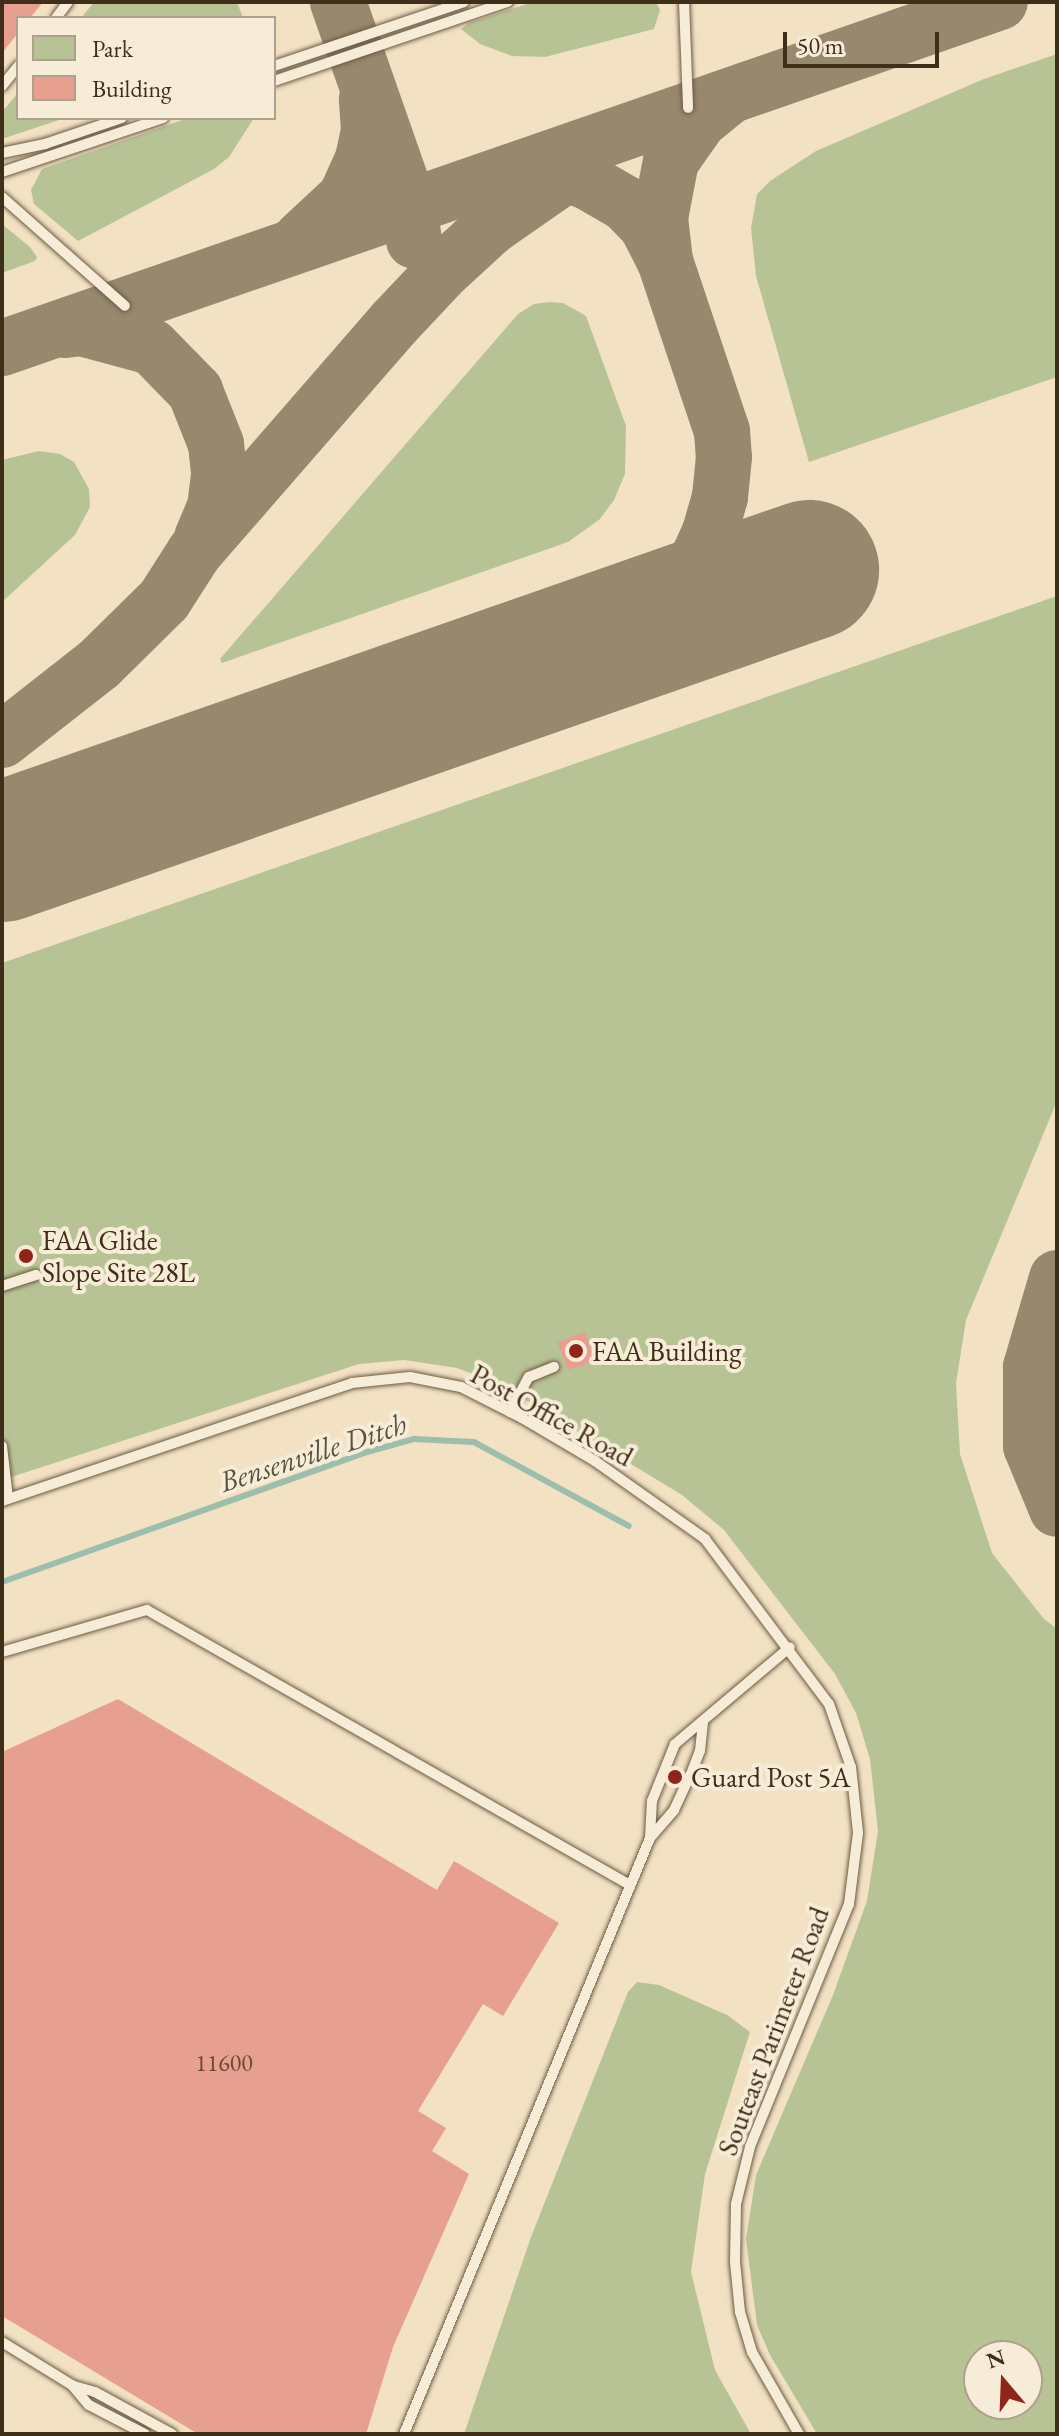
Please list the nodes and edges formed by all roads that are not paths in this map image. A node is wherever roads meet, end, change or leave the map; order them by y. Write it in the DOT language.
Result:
graph roads {
  1 [pos="464,2"];
  2 [pos="508,2"];
  3 [pos="684,2"];
  4 [pos="276,65"];
  5 [pos="16,68"];
  6 [pos="276,80"];
  7 [pos="2,86"];
  8 [pos="688,108"];
  9 [pos="116,120"];
  10 [pos="157,120"];
  11 [pos="2,153"];
  12 [pos="2,172"];
  13 [pos="2,197"];
  14 [pos="125,306"];
  15 [pos="36,1275"];
  16 [pos="2,1286"];
  17 [pos="554,1367"];
  18 [pos="510,1412"];
  19 [pos="2,1446"];
  20 [pos="5,1500"];
  21 [pos="790,1647"];
  22 [pos="2,1652"];
  23 [pos="703,1722"];
  24 [pos="650,1838"];
  25 [pos="630,1885"];
  26 [pos="2,2342"];
  27 [pos="72,2385"];
  28 [pos="145,2434"];
  29 [pos="172,2434"];
  30 [pos="404,2434"];
  31 [pos="799,2434"];
  1 -- 4 [label="lane"];
  2 -- 6 [label="lane"];
  3 -- 8 [label="lane"];
  5 -- 7 [label="lane"];
  9 -- 11 [label="lane"];
  10 -- 12 [label="lane"];
  13 -- 14 [label="lane"];
  15 -- 16 [label="lane"];
  17 -- 18 [label="lane"];
  18 -- 20 [label="lane, Post Office Road"];
  18 -- 21 [label="lane, Post Office Road"];
  19 -- 20 [label="lane"];
  21 -- 23 [label="lane"];
  21 -- 31 [label="lane, Souteast Parimeter Road"];
  22 -- 25 [label="lane"];
  23 -- 24 [label="lane"];
  23 -- 24 [label="lane"];
  24 -- 25 [label="lane"];
  25 -- 30 [label="lane"];
  26 -- 27 [label="lane"];
  27 -- 28 [label="lane"];
  27 -- 29 [label="lane"];
}
